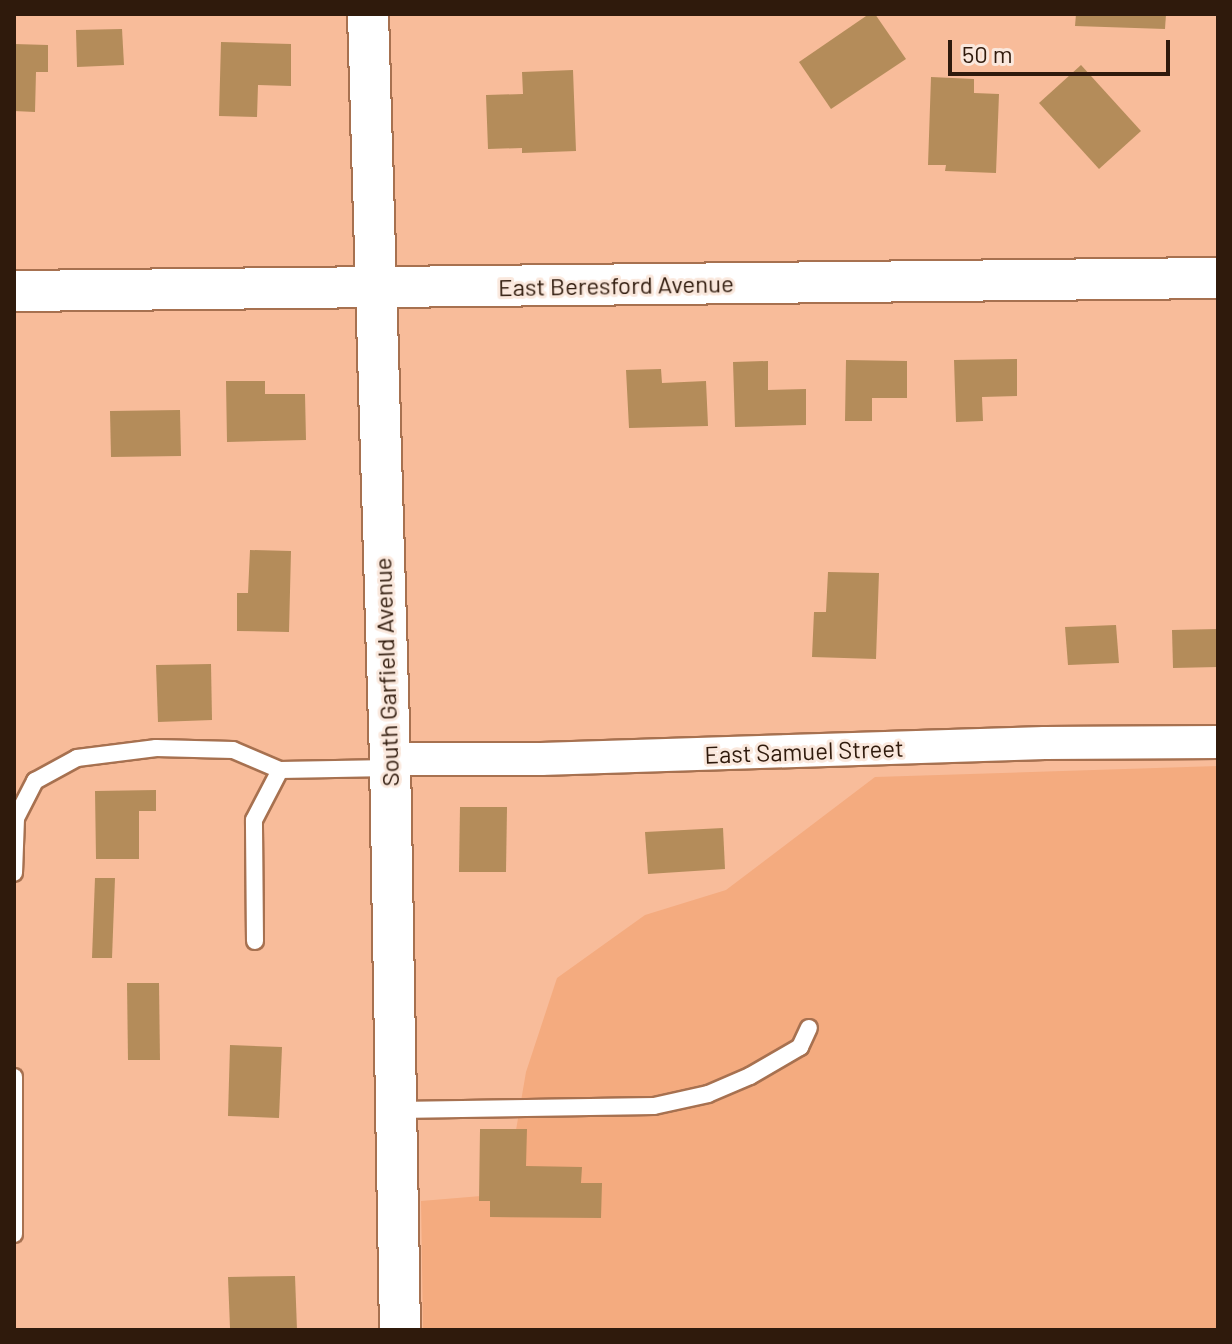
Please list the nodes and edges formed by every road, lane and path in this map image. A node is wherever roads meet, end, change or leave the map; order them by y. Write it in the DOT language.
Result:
graph roads {
  1 [pos="368,14"];
  2 [pos="1218,278"];
  3 [pos="373,287"];
  4 [pos="14,291"];
  5 [pos="1218,742"];
  6 [pos="390,764"];
  7 [pos="280,770"];
  8 [pos="14,873"];
  9 [pos="255,941"];
  10 [pos="809,1028"];
  11 [pos="14,1077"];
  12 [pos="396,1110"];
  13 [pos="14,1234"];
  14 [pos="400,1330"];
  1 -- 3 [label="street, South Garfield Avenue"];
  2 -- 3 [label="street, East Beresford Avenue"];
  3 -- 4 [label="street, East Beresford Avenue"];
  3 -- 6 [label="street, South Garfield Avenue"];
  5 -- 6 [label="street, East Samuel Street"];
  6 -- 7 [label="lane"];
  6 -- 12 [label="street, South Garfield Avenue"];
  7 -- 8 [label="lane"];
  7 -- 9 [label="lane"];
  10 -- 12 [label="lane"];
  11 -- 13 [label="lane"];
  12 -- 14 [label="street, South Garfield Avenue"];
}
